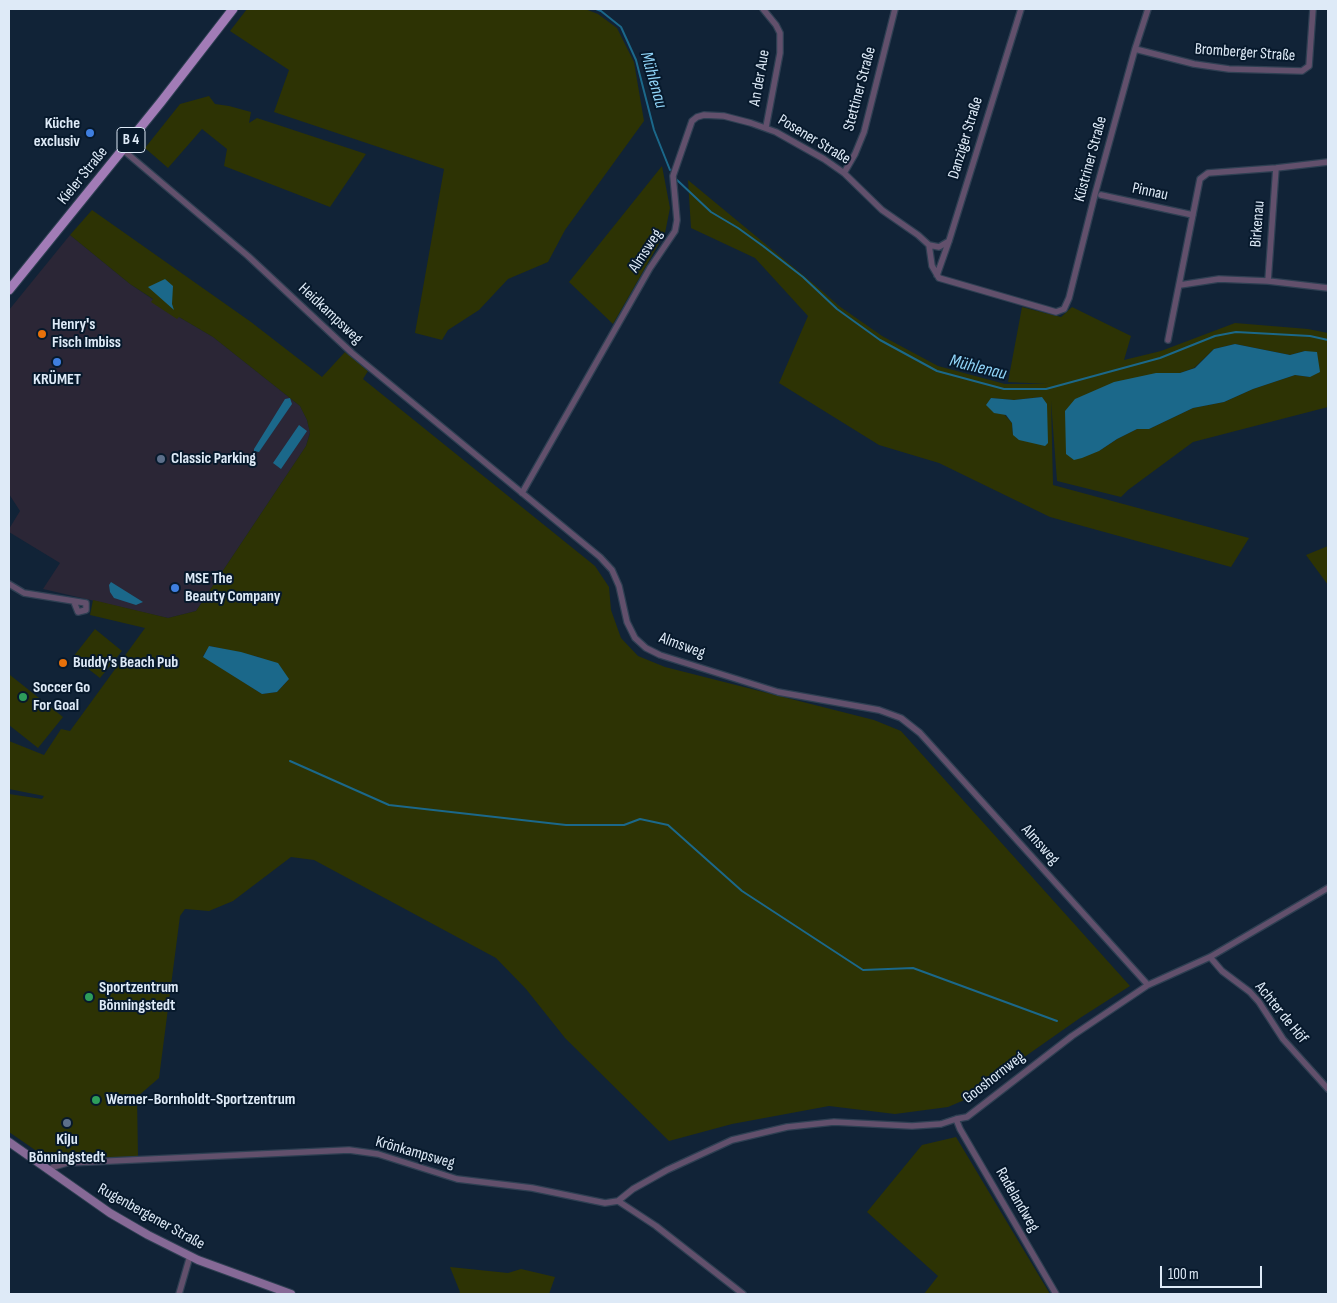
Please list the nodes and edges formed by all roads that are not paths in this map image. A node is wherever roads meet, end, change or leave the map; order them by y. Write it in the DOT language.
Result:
graph roads {
  1 [pos="233,9"];
  2 [pos="763,9"];
  3 [pos="895,9"];
  4 [pos="1020,9"];
  5 [pos="1148,9"];
  6 [pos="1313,9"];
  7 [pos="1135,49"];
  8 [pos="692,121"];
  9 [pos="766,127"];
  10 [pos="123,150"];
  11 [pos="1328,162"];
  12 [pos="1276,168"];
  13 [pos="844,173"];
  14 [pos="1101,195"];
  15 [pos="1193,215"];
  16 [pos="949,241"];
  17 [pos="929,245"];
  18 [pos="936,275"];
  19 [pos="1268,281"];
  20 [pos="1180,285"];
  21 [pos="1328,288"];
  22 [pos="9,290"];
  23 [pos="1168,340"];
  24 [pos="522,493"];
  25 [pos="9,584"];
  26 [pos="74,602"];
  27 [pos="1328,888"];
  28 [pos="1210,957"];
  29 [pos="1148,985"];
  30 [pos="1328,1089"];
  31 [pos="956,1118"];
  32 [pos="9,1142"];
  33 [pos="50,1171"];
  34 [pos="618,1201"];
  35 [pos="190,1256"];
  36 [pos="179,1294"];
  37 [pos="290,1294"];
  38 [pos="743,1294"];
  39 [pos="1056,1294"];
  1 -- 10 [label="main road, Kieler Straße / B 4"];
  2 -- 9 [label="street, An der Aue"];
  3 -- 13 [label="street, Stettiner Straße"];
  4 -- 16 [label="street, Danziger Straße"];
  5 -- 7 [label="street, Küstriner Straße"];
  6 -- 7 [label="street, Bromberger Straße"];
  7 -- 18 [label="street, Küstriner Straße"];
  8 -- 9 [label="street, Posener Straße"];
  8 -- 24 [label="street, Almsweg"];
  9 -- 13 [label="street, Posener Straße"];
  10 -- 22 [label="main road, Kieler Straße / B 4"];
  10 -- 24 [label="street, Heidkampsweg"];
  11 -- 12 [label="street"];
  12 -- 15 [label="street"];
  12 -- 19 [label="street, Birkenau"];
  13 -- 17 [label="street, Posener Straße"];
  14 -- 15 [label="street, Pinnau"];
  15 -- 20 [label="street"];
  16 -- 17 [label="street"];
  16 -- 18 [label="street, Danziger Straße"];
  17 -- 18 [label="street"];
  19 -- 20 [label="street"];
  19 -- 21 [label="street"];
  20 -- 23 [label="street"];
  24 -- 29 [label="street, Almsweg"];
  25 -- 26 [label="street"];
  27 -- 28 [label="street, Gooshornweg"];
  28 -- 29 [label="street, Gooshornweg"];
  28 -- 30 [label="street, Achter de Höf"];
  29 -- 31 [label="street, Gooshornweg"];
  31 -- 34 [label="street, Gooshornweg"];
  31 -- 39 [label="street, Radelandweg"];
  32 -- 33 [label="main road, Rugenbergener Straße"];
  33 -- 34 [label="street, Krönkampsweg"];
  33 -- 35 [label="main road, Rugenbergener Straße"];
  34 -- 38 [label="street"];
  35 -- 36 [label="street"];
  35 -- 37 [label="main road, Rugenbergener Straße"];
}
